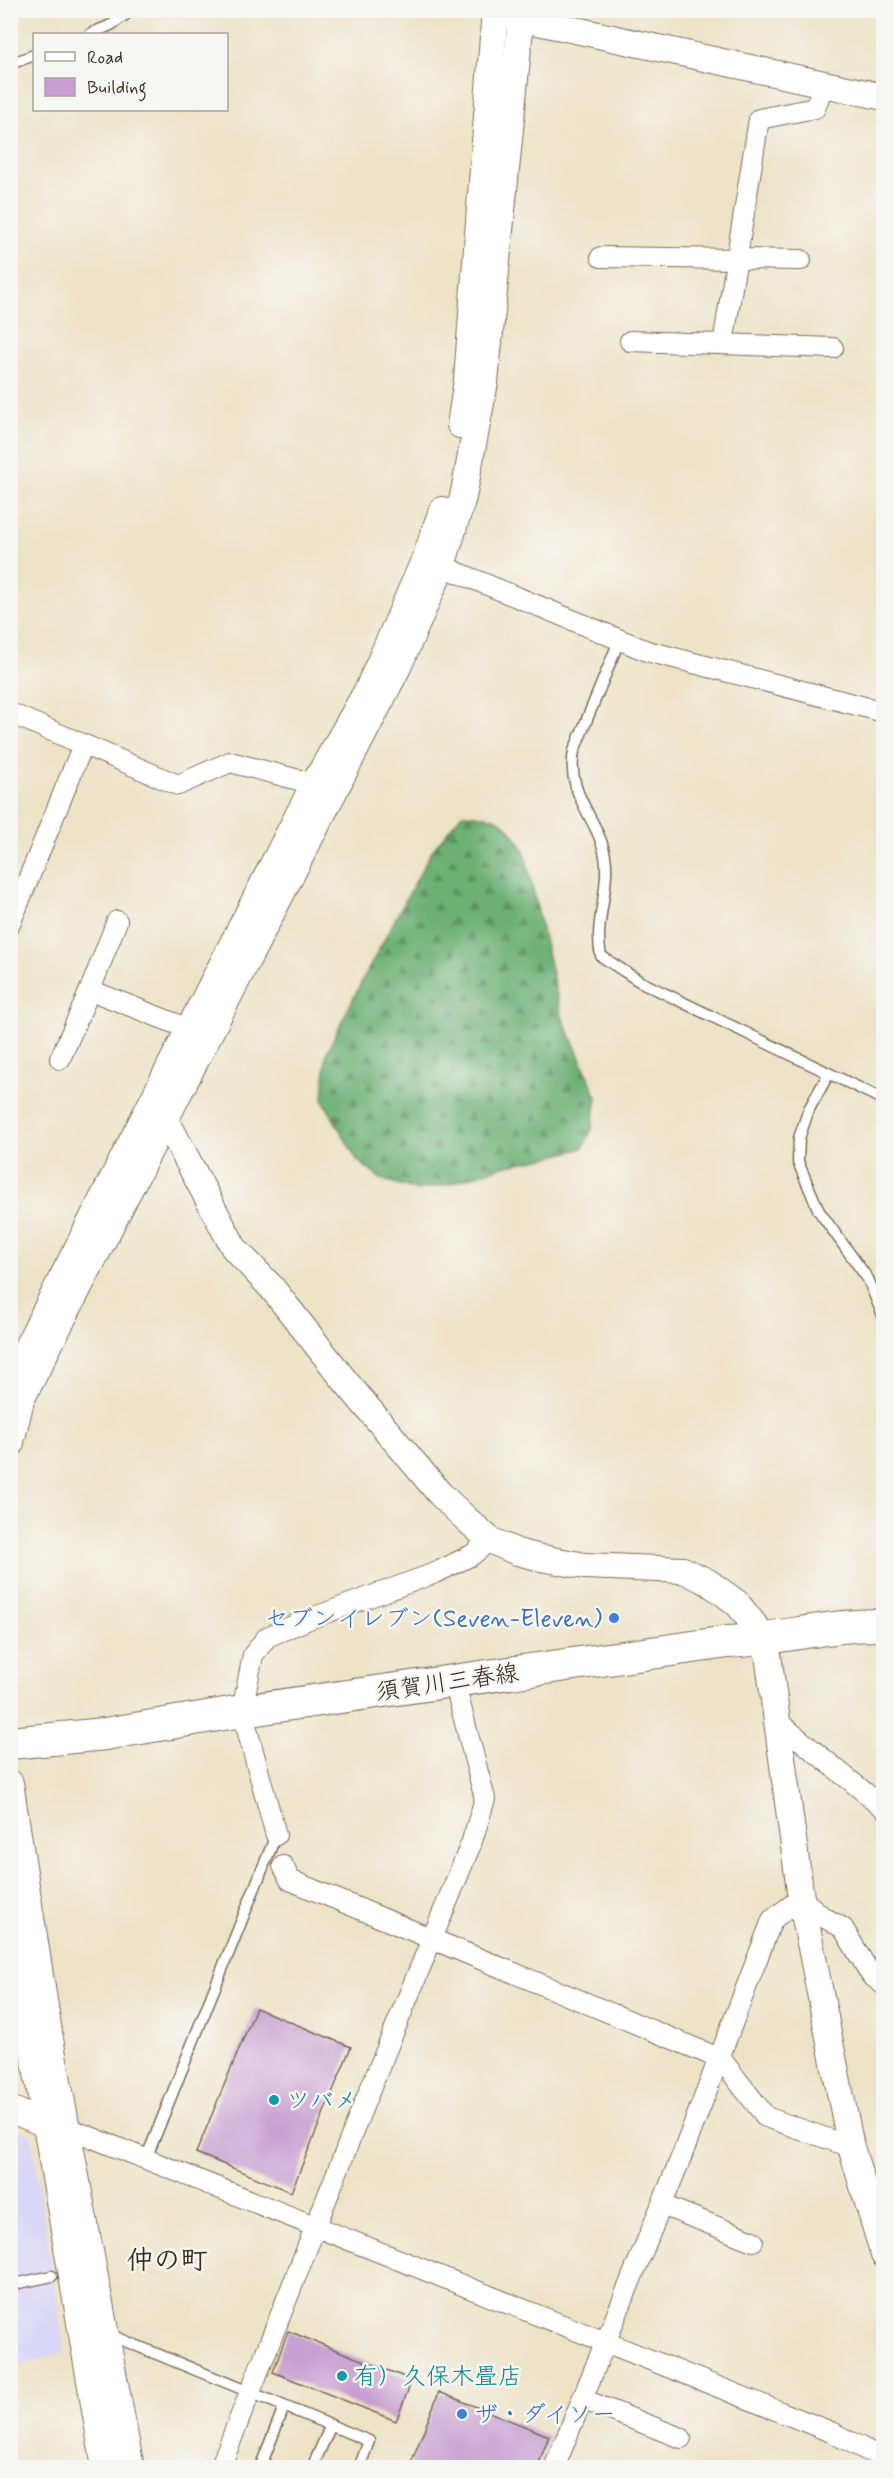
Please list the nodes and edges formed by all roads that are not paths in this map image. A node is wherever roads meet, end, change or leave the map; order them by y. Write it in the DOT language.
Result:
graph roads {
  1 [pos="132,10"];
  2 [pos="503,13"];
  3 [pos="92,33"];
  4 [pos="33,55"];
  5 [pos="10,64"];
  6 [pos="824,84"];
  7 [pos="884,97"];
  8 [pos="601,257"];
  9 [pos="738,259"];
  10 [pos="801,260"];
  11 [pos="630,341"];
  12 [pos="723,344"];
  13 [pos="832,348"];
  14 [pos="442,566"];
  15 [pos="619,641"];
  16 [pos="884,712"];
  17 [pos="10,713"];
  18 [pos="83,745"];
  19 [pos="314,784"];
  20 [pos="117,921"];
  21 [pos="10,924"];
  22 [pos="90,990"];
  23 [pos="189,1029"];
  24 [pos="60,1059"];
  25 [pos="828,1075"];
  26 [pos="884,1100"];
  27 [pos="158,1112"];
  28 [pos="884,1318"];
  29 [pos="10,1380"];
  30 [pos="10,1446"];
  31 [pos="490,1540"];
  32 [pos="884,1625"];
  33 [pos="766,1640"];
  34 [pos="454,1681"];
  35 [pos="242,1711"];
  36 [pos="777,1721"];
  37 [pos="10,1743"];
  38 [pos="10,1783"];
  39 [pos="884,1808"];
  40 [pos="276,1835"];
  41 [pos="284,1866"];
  42 [pos="801,1898"];
  43 [pos="10,1916"];
  44 [pos="432,1937"];
  45 [pos="884,1985"];
  46 [pos="721,2059"];
  47 [pos="10,2109"];
  48 [pos="57,2126"];
  49 [pos="852,2147"];
  50 [pos="146,2158"];
  51 [pos="662,2205"];
  52 [pos="315,2226"];
  53 [pos="753,2241"];
  54 [pos="884,2255"];
  55 [pos="52,2276"];
  56 [pos="10,2285"];
  57 [pos="105,2332"];
  58 [pos="606,2342"];
  59 [pos="249,2393"];
  60 [pos="582,2399"];
  61 [pos="284,2407"];
  62 [pos="331,2425"];
  63 [pos="681,2438"];
  64 [pos="884,2456"];
  65 [pos="105,2468"];
  66 [pos="131,2468"];
  67 [pos="220,2468"];
  68 [pos="260,2468"];
  69 [pos="312,2468"];
  70 [pos="359,2468"];
  71 [pos="554,2468"];
  1 -- 3 [label="lane"];
  2 -- 6 [label="street"];
  2 -- 14 [label="street"];
  2 -- 19 [label="street"];
  4 -- 5 [label="lane"];
  6 -- 7 [label="street"];
  6 -- 9 [label="street"];
  8 -- 9 [label="street"];
  9 -- 10 [label="street"];
  9 -- 12 [label="street"];
  11 -- 12 [label="street"];
  12 -- 13 [label="street"];
  14 -- 15 [label="street"];
  14 -- 27 [label="street"];
  15 -- 16 [label="street"];
  15 -- 25 [label="lane"];
  17 -- 18 [label="street"];
  18 -- 19 [label="street"];
  18 -- 21 [label="street"];
  19 -- 23 [label="street"];
  20 -- 22 [label="street"];
  22 -- 23 [label="street"];
  22 -- 24 [label="street"];
  23 -- 27 [label="street"];
  25 -- 26 [label="lane"];
  25 -- 28 [label="lane"];
  27 -- 29 [label="street"];
  27 -- 30 [label="street"];
  27 -- 31 [label="street"];
  31 -- 33 [label="street"];
  31 -- 35 [label="street"];
  32 -- 33 [label="main road, 須賀川三春線"];
  33 -- 34 [label="main road, 須賀川三春線"];
  33 -- 36 [label="street"];
  34 -- 35 [label="main road, 須賀川三春線"];
  34 -- 44 [label="street"];
  35 -- 37 [label="main road, 須賀川三春線"];
  35 -- 40 [label="street"];
  36 -- 39 [label="street"];
  36 -- 42 [label="street"];
  38 -- 48 [label="street"];
  40 -- 50 [label="lane"];
  41 -- 44 [label="street"];
  42 -- 45 [label="street"];
  42 -- 46 [label="street"];
  42 -- 49 [label="street"];
  43 -- 48 [label="street"];
  44 -- 46 [label="street"];
  44 -- 52 [label="street"];
  46 -- 49 [label="street"];
  46 -- 51 [label="street"];
  47 -- 48 [label="street"];
  48 -- 50 [label="street"];
  48 -- 57 [label="street"];
  48 -- 65 [label="street"];
  49 -- 54 [label="street"];
  50 -- 52 [label="street"];
  51 -- 53 [label="street"];
  51 -- 58 [label="street"];
  52 -- 58 [label="street"];
  52 -- 59 [label="street"];
  55 -- 56 [label="lane"];
  57 -- 59 [label="lane"];
  57 -- 66 [label="street"];
  58 -- 60 [label="street"];
  58 -- 64 [label="street"];
  59 -- 61 [label="lane"];
  59 -- 67 [label="street"];
  60 -- 63 [label="street"];
  60 -- 71 [label="street"];
  61 -- 62 [label="lane"];
  61 -- 68 [label="lane"];
  62 -- 69 [label="lane"];
  62 -- 70 [label="lane"];
}
